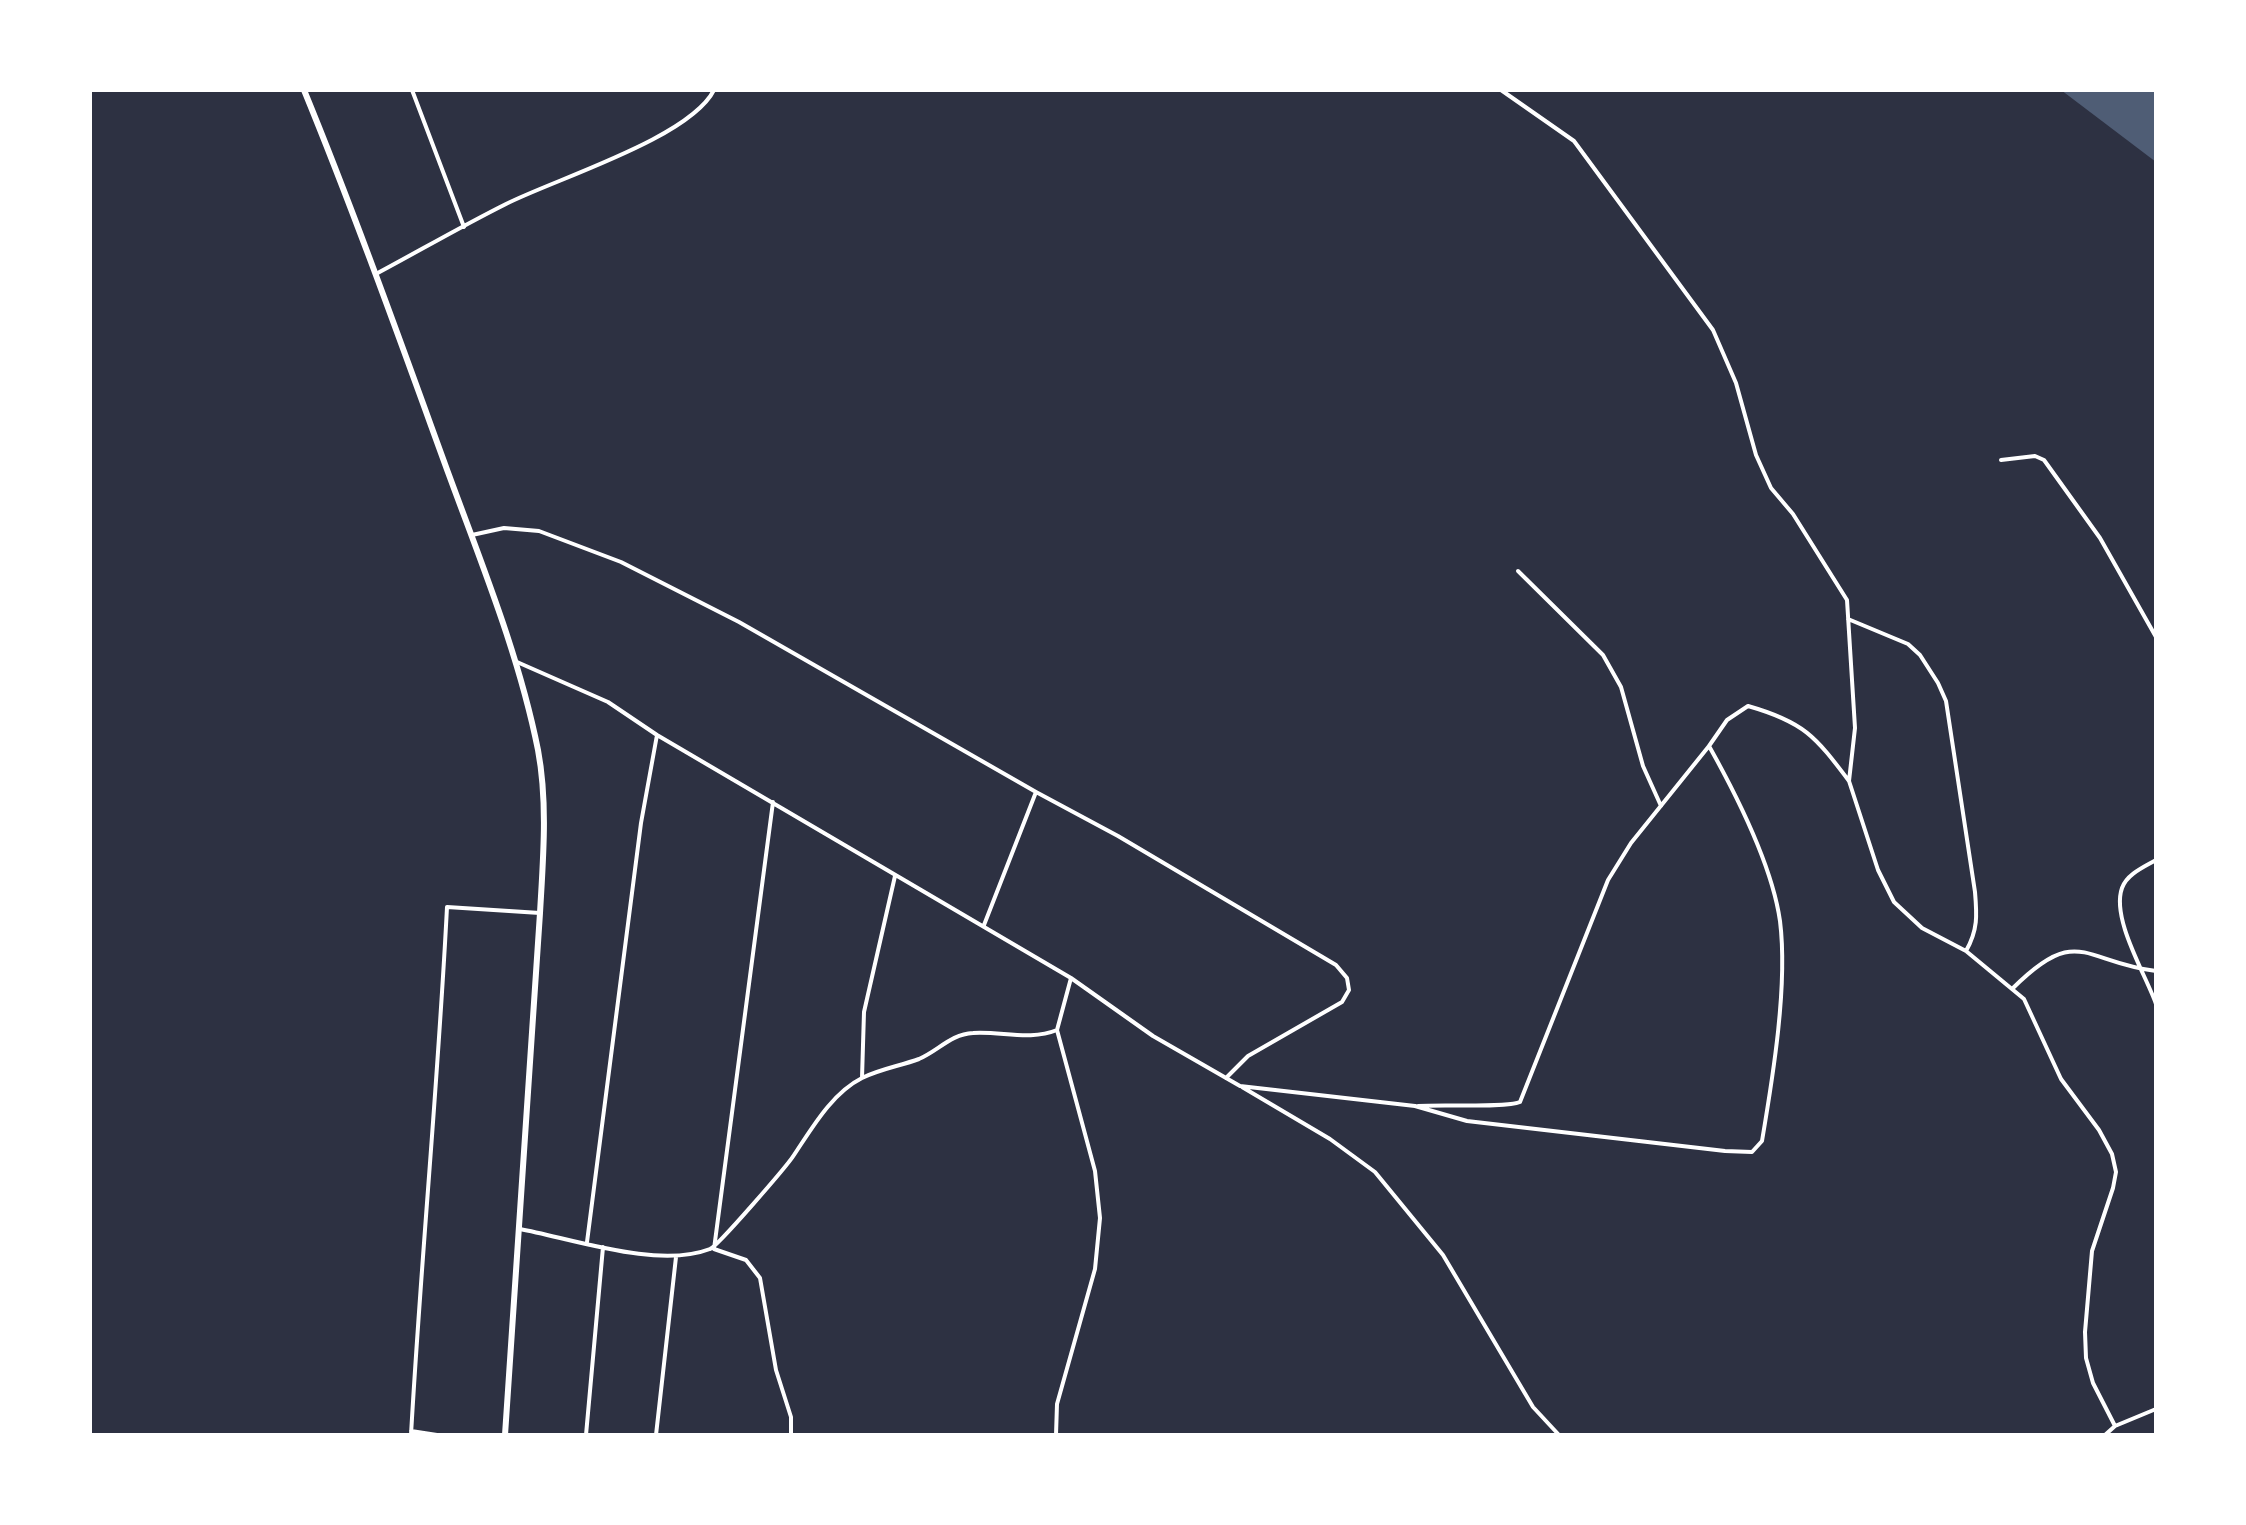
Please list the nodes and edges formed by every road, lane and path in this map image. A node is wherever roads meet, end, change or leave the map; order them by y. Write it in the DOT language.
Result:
graph roads {
  1 [pos="304,90"];
  2 [pos="412,90"];
  3 [pos="714,90"];
  4 [pos="1501,90"];
  5 [pos="464,227"];
  6 [pos="376,274"];
  7 [pos="2001,460"];
  8 [pos="471,535"];
  9 [pos="1518,571"];
  10 [pos="1848,619"];
  11 [pos="2156,637"];
  12 [pos="517,662"];
  13 [pos="657,735"];
  14 [pos="1709,746"];
  15 [pos="1849,781"];
  16 [pos="1036,792"];
  17 [pos="773,802"];
  18 [pos="1661,806"];
  19 [pos="2156,860"];
  20 [pos="895,876"];
  21 [pos="540,913"];
  22 [pos="984,925"];
  23 [pos="1966,951"];
  24 [pos="2140,969"];
  25 [pos="2156,971"];
  26 [pos="1071,978"];
  27 [pos="2012,989"];
  28 [pos="2156,1004"];
  29 [pos="1057,1030"];
  30 [pos="862,1078"];
  31 [pos="1226,1078"];
  32 [pos="1240,1086"];
  33 [pos="1415,1106"];
  34 [pos="520,1229"];
  35 [pos="587,1242"];
  36 [pos="603,1247"];
  37 [pos="714,1249"];
  38 [pos="676,1257"];
  39 [pos="2156,1409"];
  40 [pos="2115,1426"];
  41 [pos="411,1433"];
  42 [pos="437,1435"];
  43 [pos="505,1435"];
  44 [pos="586,1435"];
  45 [pos="656,1435"];
  46 [pos="791,1435"];
  47 [pos="1056,1435"];
  48 [pos="1559,1435"];
  49 [pos="2105,1435"];
  1 -- 6 [label="main road"];
  2 -- 5 [label="street"];
  3 -- 5 [label="street"];
  4 -- 10 [label="street"];
  5 -- 6 [label="street"];
  6 -- 8 [label="main road"];
  7 -- 11 [label="street"];
  8 -- 12 [label="main road"];
  8 -- 16 [label="street"];
  9 -- 18 [label="street"];
  10 -- 15 [label="street"];
  10 -- 23 [label="street"];
  12 -- 13 [label="street"];
  12 -- 21 [label="main road"];
  13 -- 17 [label="street"];
  13 -- 35 [label="street"];
  14 -- 15 [label="street"];
  14 -- 18 [label="street"];
  14 -- 33 [label="street"];
  15 -- 23 [label="street"];
  16 -- 22 [label="street"];
  16 -- 31 [label="street"];
  17 -- 20 [label="street"];
  17 -- 37 [label="street"];
  18 -- 33 [label="street"];
  19 -- 24 [label="street"];
  20 -- 22 [label="street"];
  20 -- 30 [label="street"];
  21 -- 34 [label="main road"];
  21 -- 41 [label="street"];
  22 -- 26 [label="street"];
  23 -- 27 [label="street"];
  24 -- 25 [label="street"];
  24 -- 27 [label="street"];
  24 -- 28 [label="street"];
  26 -- 29 [label="street"];
  26 -- 31 [label="street"];
  27 -- 40 [label="street"];
  29 -- 30 [label="street"];
  29 -- 47 [label="street"];
  30 -- 37 [label="street"];
  31 -- 32 [label="street"];
  32 -- 33 [label="street"];
  32 -- 48 [label="street"];
  34 -- 35 [label="street"];
  34 -- 43 [label="main road"];
  35 -- 36 [label="street"];
  36 -- 38 [label="street"];
  36 -- 44 [label="street"];
  37 -- 38 [label="street"];
  37 -- 46 [label="street"];
  38 -- 45 [label="street"];
  39 -- 40 [label="street"];
  40 -- 49 [label="street"];
  41 -- 42 [label="street"];
}
